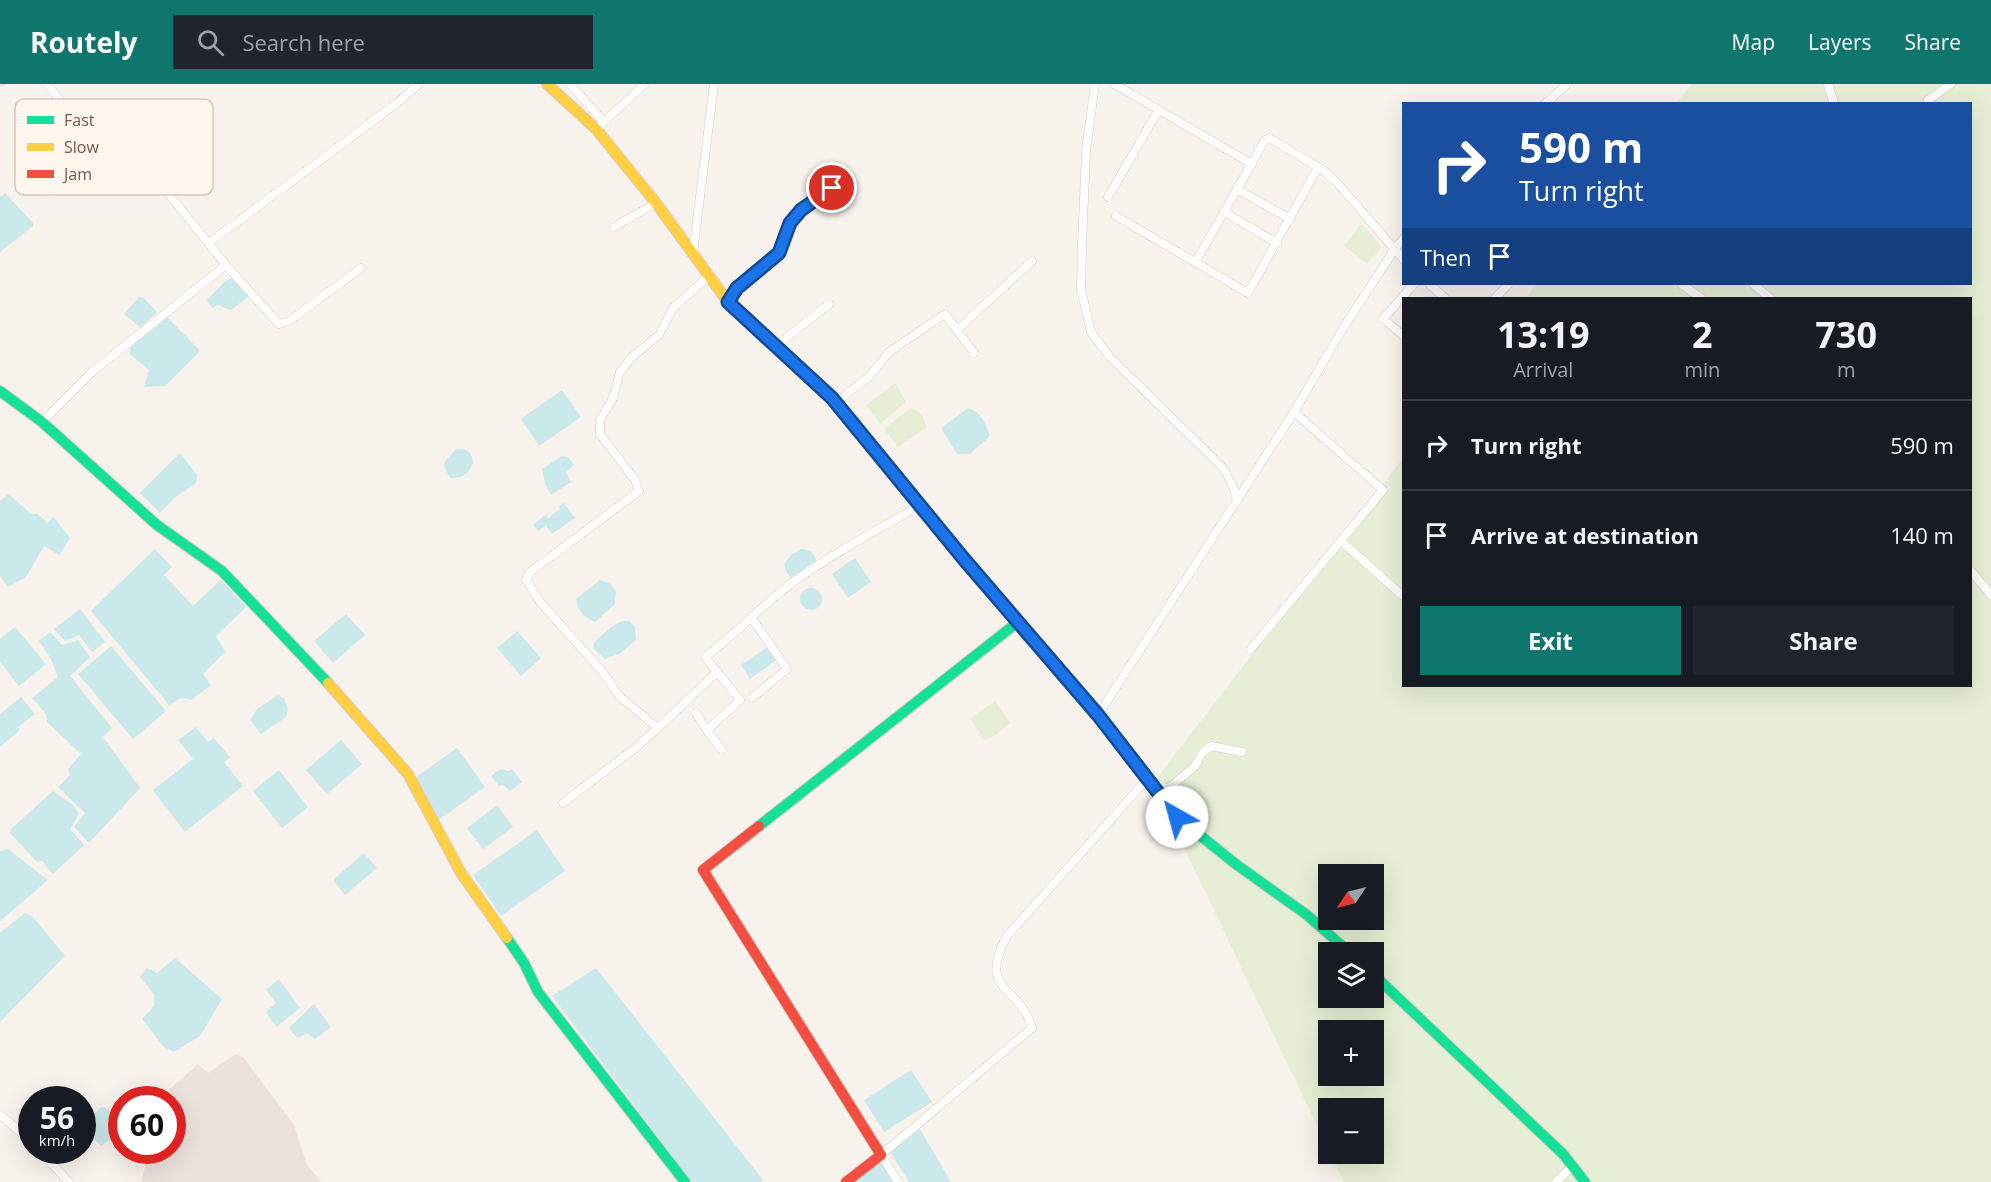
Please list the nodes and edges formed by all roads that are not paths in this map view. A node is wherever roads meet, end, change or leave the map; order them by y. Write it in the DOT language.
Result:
graph roads {
  1 [pos="47,84"];
  2 [pos="419,84"];
  3 [pos="547,84"];
  4 [pos="570,84"];
  5 [pos="645,84"];
  6 [pos="714,84"];
  7 [pos="1095,84"];
  8 [pos="1114,84"];
  9 [pos="1567,84"];
  10 [pos="1828,84"];
  11 [pos="1951,84"];
  12 [pos="59,99"];
  13 [pos="1547,102"];
  14 [pos="1833,102"];
  15 [pos="1929,102"];
  16 [pos="1158,111"];
  17 [pos="600,125"];
  18 [pos="1252,164"];
  19 [pos="1318,167"];
  20 [pos="832,188"];
  21 [pos="1237,189"];
  22 [pos="170,195"];
  23 [pos="1108,197"];
  24 [pos="656,203"];
  25 [pos="1224,212"];
  26 [pos="1116,216"];
  27 [pos="1290,219"];
  28 [pos="614,227"];
  29 [pos="1402,240"];
  30 [pos="209,243"];
  31 [pos="1277,243"];
  32 [pos="1394,250"];
  33 [pos="693,254"];
  34 [pos="1402,258"];
  35 [pos="1032,261"];
  36 [pos="1195,263"];
  37 [pos="226,265"];
  38 [pos="361,268"];
  39 [pos="708,277"];
  40 [pos="1413,285"];
  41 [pos="1430,285"];
  42 [pos="1508,285"];
  43 [pos="1682,285"];
  44 [pos="1754,285"];
  45 [pos="1402,297"];
  46 [pos="1444,297"];
  47 [pos="1496,297"];
  48 [pos="1700,297"];
  49 [pos="1769,297"];
  50 [pos="1402,298"];
  51 [pos="728,302"];
  52 [pos="829,304"];
  53 [pos="957,330"];
  54 [pos="1402,334"];
  55 [pos="776,346"];
  56 [pos="974,353"];
  57 [pos="0,391"];
  58 [pos="836,402"];
  59 [pos="1294,412"];
  60 [pos="42,422"];
  61 [pos="1237,501"];
  62 [pos="921,505"];
  63 [pos="1341,541"];
  64 [pos="1972,572"];
  65 [pos="1402,595"];
  66 [pos="1991,595"];
  67 [pos="751,617"];
  68 [pos="1018,622"];
  69 [pos="1250,650"];
  70 [pos="717,672"];
  71 [pos="752,698"];
  72 [pos="696,712"];
  73 [pos="1098,715"];
  74 [pos="658,728"];
  75 [pos="707,730"];
  76 [pos="722,750"];
  77 [pos="1242,752"];
  78 [pos="1147,778"];
  79 [pos="563,803"];
  80 [pos="1338,942"];
  81 [pos="1384,984"];
  82 [pos="0,1114"];
  83 [pos="18,1130"];
  84 [pos="881,1155"];
  85 [pos="52,1164"];
  86 [pos="1573,1166"];
  87 [pos="69,1182"];
  88 [pos="685,1182"];
  89 [pos="846,1182"];
  90 [pos="898,1182"];
  91 [pos="1556,1182"];
  92 [pos="1585,1182"];
  1 -- 12 [label="street"];
  2 -- 30 [label="street"];
  3 -- 17 [label="street"];
  4 -- 17 [label="street"];
  5 -- 17 [label="street"];
  6 -- 33 [label="street"];
  7 -- 61 [label="street"];
  8 -- 16 [label="street"];
  9 -- 13 [label="street"];
  10 -- 14 [label="street"];
  11 -- 15 [label="street"];
  16 -- 18 [label="street"];
  16 -- 23 [label="street"];
  17 -- 24 [label="street"];
  18 -- 19 [label="street"];
  18 -- 21 [label="street"];
  19 -- 27 [label="street"];
  19 -- 32 [label="street"];
  20 -- 51 [label="street"];
  21 -- 25 [label="street"];
  21 -- 27 [label="street"];
  22 -- 30 [label="street"];
  24 -- 28 [label="street"];
  24 -- 33 [label="street"];
  25 -- 31 [label="street"];
  25 -- 36 [label="street"];
  26 -- 36 [label="street"];
  27 -- 31 [label="street"];
  29 -- 32 [label="street"];
  30 -- 37 [label="street"];
  31 -- 36 [label="street"];
  32 -- 34 [label="street"];
  32 -- 59 [label="street"];
  33 -- 39 [label="street"];
  35 -- 53 [label="street"];
  37 -- 38 [label="street"];
  37 -- 60 [label="street"];
  39 -- 51 [label="street"];
  39 -- 74 [label="street"];
  40 -- 45 [label="street"];
  41 -- 46 [label="street"];
  42 -- 47 [label="street"];
  43 -- 48 [label="street"];
  44 -- 49 [label="street"];
  50 -- 54 [label="street"];
  51 -- 55 [label="street"];
  52 -- 55 [label="street"];
  53 -- 56 [label="street"];
  53 -- 58 [label="street"];
  55 -- 58 [label="street"];
  57 -- 60 [label="street"];
  58 -- 62 [label="street"];
  59 -- 61 [label="street"];
  59 -- 63 [label="street"];
  60 -- 88 [label="street"];
  61 -- 73 [label="street"];
  62 -- 67 [label="street"];
  62 -- 68 [label="street"];
  63 -- 65 [label="street"];
  63 -- 69 [label="street"];
  64 -- 66 [label="street"];
  67 -- 70 [label="street"];
  67 -- 71 [label="street"];
  68 -- 73 [label="street"];
  68 -- 84 [label="street"];
  70 -- 74 [label="street"];
  70 -- 75 [label="street"];
  72 -- 75 [label="street"];
  73 -- 78 [label="street"];
  74 -- 79 [label="street"];
  75 -- 76 [label="street"];
  77 -- 78 [label="street"];
  78 -- 80 [label="street"];
  78 -- 84 [label="street"];
  81 -- 86 [label="street"];
  82 -- 83 [label="street"];
  84 -- 89 [label="street"];
  84 -- 90 [label="street"];
  85 -- 87 [label="street"];
  86 -- 91 [label="street"];
  86 -- 92 [label="street"];
}
